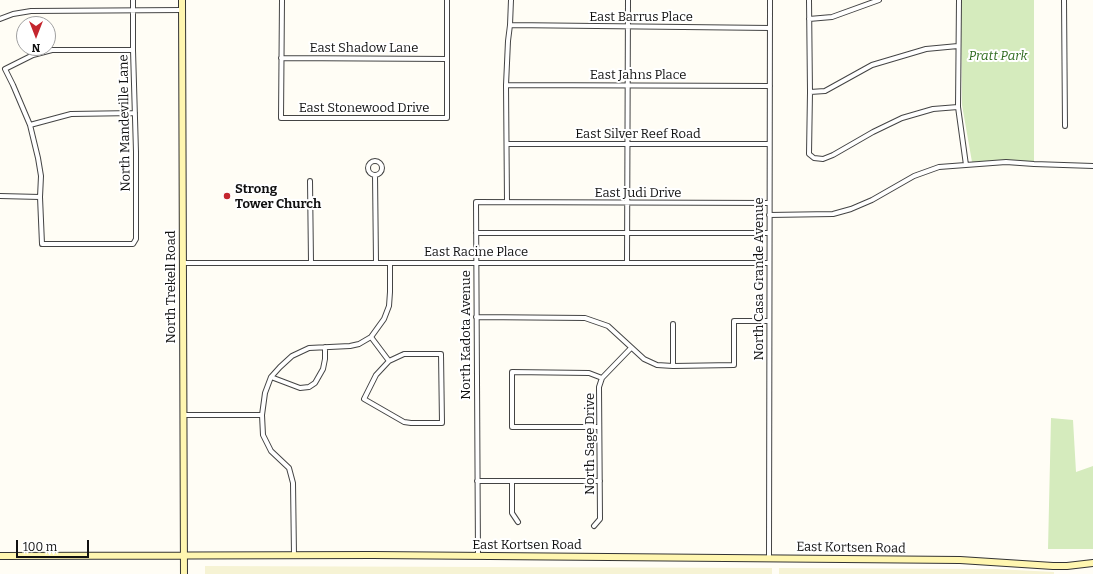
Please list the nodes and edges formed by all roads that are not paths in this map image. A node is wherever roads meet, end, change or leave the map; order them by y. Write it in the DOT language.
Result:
graph roads {
  1 [pos="133,0"];
  2 [pos="182,0"];
  3 [pos="282,0"];
  4 [pos="447,0"];
  5 [pos="511,0"];
  6 [pos="628,0"];
  7 [pos="770,0"];
  8 [pos="809,0"];
  9 [pos="879,0"];
  10 [pos="959,0"];
  11 [pos="1064,0"];
  12 [pos="133,10"];
  13 [pos="182,10"];
  14 [pos="0,19"];
  15 [pos="809,19"];
  16 [pos="510,26"];
  17 [pos="627,27"];
  18 [pos="770,28"];
  19 [pos="958,46"];
  20 [pos="133,50"];
  21 [pos="281,58"];
  22 [pos="447,59"];
  23 [pos="506,85"];
  24 [pos="627,85"];
  25 [pos="770,86"];
  26 [pos="810,92"];
  27 [pos="958,107"];
  28 [pos="135,113"];
  29 [pos="30,125"];
  30 [pos="1065,126"];
  31 [pos="507,144"];
  32 [pos="627,144"];
  33 [pos="770,144"];
  34 [pos="966,165"];
  35 [pos="1093,166"];
  36 [pos="375,175"];
  37 [pos="310,181"];
  38 [pos="0,196"];
  39 [pos="40,198"];
  40 [pos="506,202"];
  41 [pos="627,203"];
  42 [pos="770,203"];
  43 [pos="769,215"];
  44 [pos="476,233"];
  45 [pos="627,233"];
  46 [pos="769,233"];
  47 [pos="182,262"];
  48 [pos="311,262"];
  49 [pos="376,262"];
  50 [pos="476,262"];
  51 [pos="627,262"];
  52 [pos="390,263"];
  53 [pos="769,263"];
  54 [pos="476,317"];
  55 [pos="769,321"];
  56 [pos="673,324"];
  57 [pos="371,337"];
  58 [pos="325,347"];
  59 [pos="631,348"];
  60 [pos="389,361"];
  61 [pos="673,366"];
  62 [pos="271,377"];
  63 [pos="602,378"];
  64 [pos="183,414"];
  65 [pos="262,415"];
  66 [pos="599,427"];
  67 [pos="477,481"];
  68 [pos="512,481"];
  69 [pos="600,481"];
  70 [pos="518,522"];
  71 [pos="594,526"];
  72 [pos="294,555"];
  73 [pos="0,556"];
  74 [pos="184,556"];
  75 [pos="478,556"];
  76 [pos="769,558"];
  77 [pos="1093,563"];
  78 [pos="184,574"];
  1 -- 12 [label="street, North Mandeville Lane"];
  2 -- 13 [label="street, North Trekell Road"];
  3 -- 21 [label="street"];
  4 -- 22 [label="street"];
  5 -- 16 [label="street"];
  6 -- 17 [label="street"];
  7 -- 18 [label="street, North Casa Grande Avenue"];
  8 -- 15 [label="street"];
  9 -- 15 [label="street"];
  10 -- 19 [label="street"];
  11 -- 30 [label="street"];
  12 -- 13 [label="street"];
  12 -- 14 [label="street"];
  12 -- 20 [label="street, North Mandeville Lane"];
  13 -- 47 [label="street, North Trekell Road"];
  15 -- 26 [label="street"];
  16 -- 17 [label="street, East Barrus Place"];
  16 -- 23 [label="street"];
  17 -- 18 [label="street, East Barrus Place"];
  17 -- 24 [label="street"];
  18 -- 25 [label="street, North Casa Grande Avenue"];
  19 -- 26 [label="street"];
  19 -- 27 [label="street"];
  20 -- 28 [label="street, North Mandeville Lane"];
  20 -- 29 [label="street"];
  21 -- 22 [label="street, East Shadow Lane"];
  21 -- 22 [label="street, East Stonewood Drive"];
  23 -- 24 [label="street, East Jahns Place"];
  23 -- 31 [label="street"];
  24 -- 25 [label="street, East Jahns Place"];
  24 -- 32 [label="street"];
  25 -- 33 [label="street, North Casa Grande Avenue"];
  26 -- 27 [label="street"];
  27 -- 34 [label="street"];
  28 -- 29 [label="street"];
  28 -- 39 [label="street, North Mandeville Lane"];
  29 -- 39 [label="street"];
  31 -- 32 [label="street, East Silver Reef Road"];
  31 -- 40 [label="street"];
  32 -- 33 [label="street, East Silver Reef Road"];
  32 -- 41 [label="street"];
  33 -- 42 [label="street, North Casa Grande Avenue"];
  34 -- 35 [label="street"];
  34 -- 43 [label="street"];
  36 -- 49 [label="street"];
  37 -- 48 [label="street"];
  38 -- 39 [label="street"];
  40 -- 41 [label="street, East Judi Drive"];
  40 -- 44 [label="street, North Kadota Avenue"];
  41 -- 42 [label="street, East Judi Drive"];
  41 -- 45 [label="street"];
  42 -- 43 [label="street, North Casa Grande Avenue"];
  43 -- 46 [label="street, North Casa Grande Avenue"];
  44 -- 45 [label="street"];
  44 -- 50 [label="street, North Kadota Avenue"];
  45 -- 46 [label="street"];
  45 -- 51 [label="street"];
  46 -- 53 [label="street, North Casa Grande Avenue"];
  47 -- 48 [label="street, East Racine Place"];
  47 -- 64 [label="street, North Trekell Road"];
  48 -- 49 [label="street, East Racine Place"];
  49 -- 52 [label="street, East Racine Place"];
  50 -- 51 [label="street, East Racine Place"];
  50 -- 52 [label="street, East Racine Place"];
  50 -- 54 [label="street, North Kadota Avenue"];
  51 -- 53 [label="street, East Racine Place"];
  52 -- 57 [label="street"];
  53 -- 55 [label="street, North Casa Grande Avenue"];
  54 -- 59 [label="street"];
  54 -- 67 [label="street, North Kadota Avenue"];
  55 -- 61 [label="street"];
  55 -- 76 [label="street, North Casa Grande Avenue"];
  56 -- 61 [label="street"];
  57 -- 58 [label="street"];
  57 -- 60 [label="street"];
  58 -- 62 [label="street"];
  58 -- 62 [label="street"];
  59 -- 61 [label="street"];
  59 -- 63 [label="street, North Sage Drive"];
  60 -- 60 [label="street"];
  62 -- 65 [label="street"];
  63 -- 66 [label="street, North Sage Drive"];
  63 -- 66 [label="street"];
  64 -- 65 [label="street"];
  64 -- 74 [label="street, North Trekell Road"];
  65 -- 72 [label="street"];
  66 -- 69 [label="street, North Sage Drive"];
  67 -- 68 [label="street"];
  67 -- 75 [label="street, North Kadota Avenue"];
  68 -- 69 [label="street"];
  68 -- 70 [label="street"];
  69 -- 71 [label="street, North Sage Drive"];
  72 -- 74 [label="street, East Kortsen Road"];
  72 -- 75 [label="street, East Kortsen Road"];
  73 -- 74 [label="street, East Kortsen Road"];
  74 -- 78 [label="street, North Trekell Road"];
  75 -- 76 [label="street, East Kortsen Road"];
  76 -- 77 [label="street, East Kortsen Road"];
}
